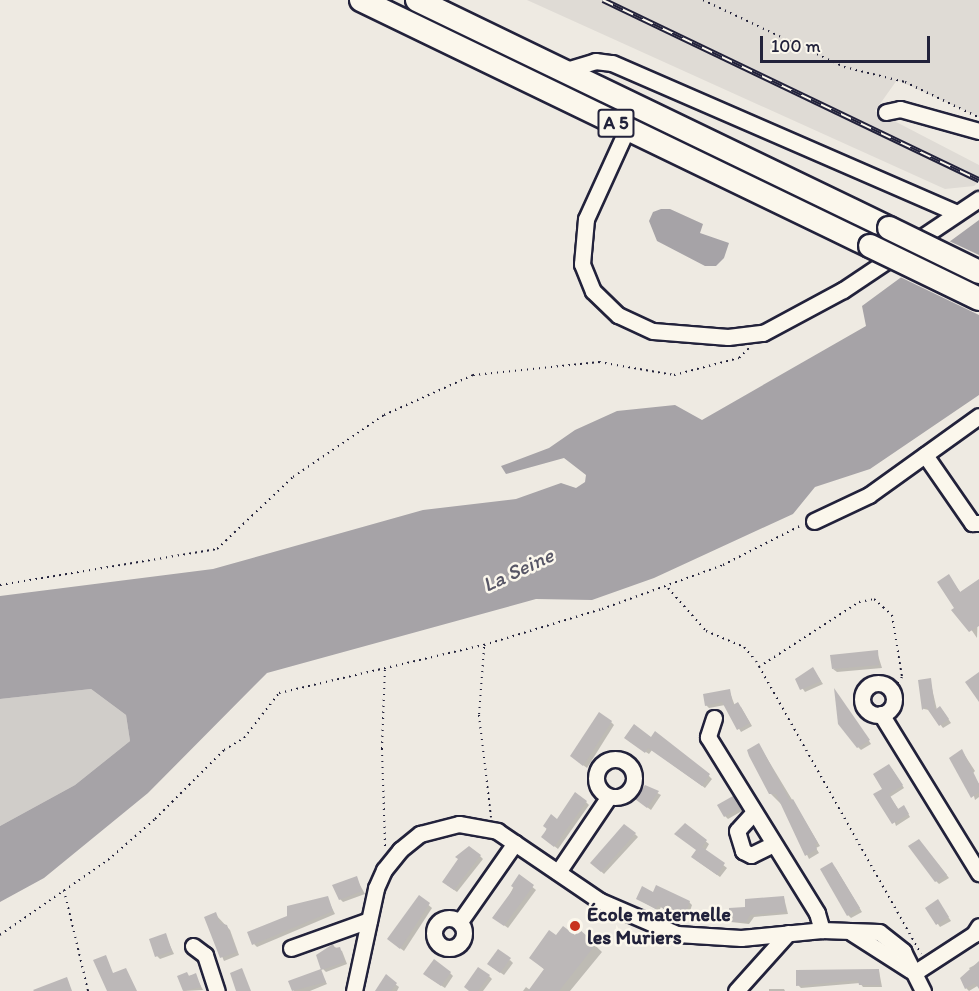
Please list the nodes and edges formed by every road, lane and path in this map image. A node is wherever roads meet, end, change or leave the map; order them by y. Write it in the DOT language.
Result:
graph roads {
  1 [pos="361,0"];
  2 [pos="417,0"];
  3 [pos="703,0"];
  4 [pos="563,71"];
  5 [pos="886,112"];
  6 [pos="979,119"];
  7 [pos="627,129"];
  8 [pos="979,131"];
  9 [pos="979,199"];
  10 [pos="957,213"];
  11 [pos="979,272"];
  12 [pos="979,299"];
  13 [pos="763,333"];
  14 [pos="979,416"];
  15 [pos="925,454"];
  16 [pos="814,521"];
  17 [pos="979,523"];
  18 [pos="0,585"];
  19 [pos="668,588"];
  20 [pos="484,645"];
  21 [pos="759,667"];
  22 [pos="386,669"];
  23 [pos="893,690"];
  24 [pos="881,714"];
  25 [pos="714,718"];
  26 [pos="608,798"];
  27 [pos="754,812"];
  28 [pos="489,829"];
  29 [pos="515,843"];
  30 [pos="774,844"];
  31 [pos="384,870"];
  32 [pos="558,872"];
  33 [pos="979,873"];
  34 [pos="64,889"];
  35 [pos="369,920"];
  36 [pos="461,920"];
  37 [pos="979,926"];
  38 [pos="822,930"];
  39 [pos="788,933"];
  40 [pos="0,935"];
  41 [pos="193,946"];
  42 [pos="291,948"];
  43 [pos="921,969"];
  44 [pos="88,991"];
  45 [pos="217,991"];
  46 [pos="354,991"];
  47 [pos="736,991"];
  48 [pos="923,991"];
  1 -- 7 [label="highway, A 5"];
  2 -- 4 [label="highway, A 5"];
  3 -- 6 [label="path"];
  4 -- 10 [label="street"];
  4 -- 11 [label="highway, A 5, bridge"];
  5 -- 8 [label="street"];
  7 -- 12 [label="highway, A 5, bridge"];
  7 -- 13 [label="street"];
  9 -- 10 [label="street"];
  10 -- 13 [label="street"];
  13 -- 18 [label="path"];
  14 -- 15 [label="street"];
  15 -- 16 [label="street"];
  15 -- 17 [label="street"];
  16 -- 19 [label="path"];
  19 -- 20 [label="path"];
  19 -- 21 [label="path"];
  20 -- 22 [label="path"];
  20 -- 28 [label="path"];
  21 -- 23 [label="path"];
  21 -- 43 [label="path"];
  22 -- 31 [label="path"];
  22 -- 34 [label="path"];
  23 -- 24 [label="street"];
  23 -- 24 [label="street"];
  24 -- 33 [label="street"];
  25 -- 27 [label="street"];
  26 -- 32 [label="street"];
  27 -- 30 [label="street"];
  27 -- 30 [label="street"];
  28 -- 29 [label="street"];
  28 -- 31 [label="street"];
  29 -- 32 [label="street"];
  29 -- 36 [label="street"];
  30 -- 38 [label="street"];
  31 -- 35 [label="street"];
  32 -- 39 [label="street"];
  34 -- 40 [label="path"];
  34 -- 44 [label="path"];
  35 -- 42 [label="street"];
  35 -- 46 [label="street"];
  37 -- 43 [label="street"];
  38 -- 39 [label="street"];
  38 -- 43 [label="street"];
  39 -- 47 [label="street"];
  41 -- 45 [label="street"];
  43 -- 48 [label="street"];
}
